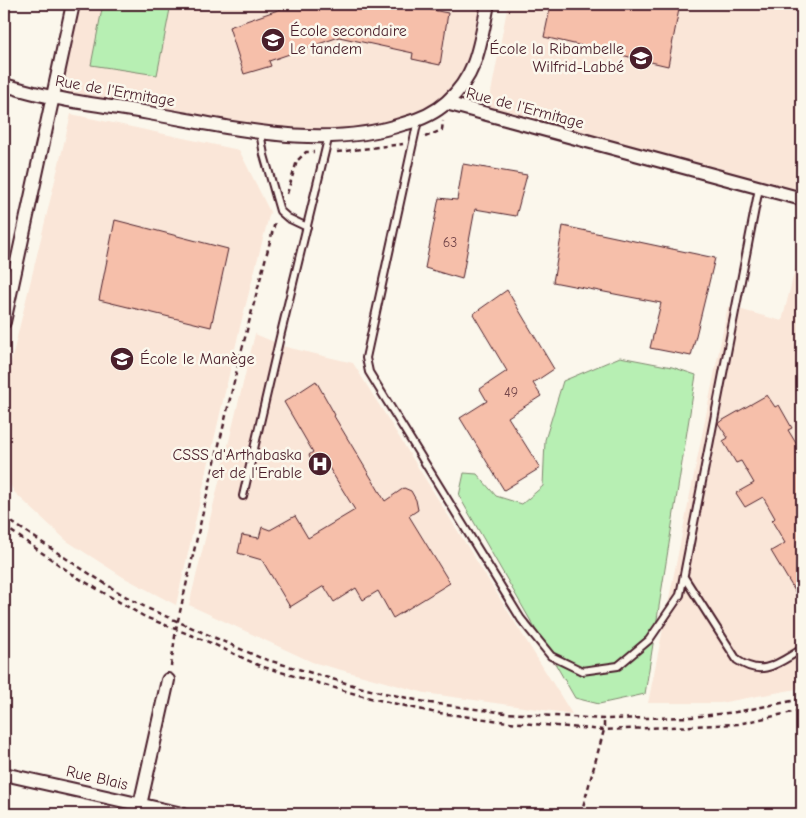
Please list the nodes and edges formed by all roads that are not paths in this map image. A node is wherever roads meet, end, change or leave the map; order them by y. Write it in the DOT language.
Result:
graph roads {
  1 [pos="73,4"];
  2 [pos="488,4"];
  3 [pos="4,85"];
  4 [pos="52,97"];
  5 [pos="446,103"];
  6 [pos="418,120"];
  7 [pos="259,131"];
  8 [pos="329,135"];
  9 [pos="758,188"];
  10 [pos="802,199"];
  11 [pos="307,227"];
  12 [pos="4,322"];
  13 [pos="243,496"];
  14 [pos="684,577"];
  15 [pos="802,650"];
  16 [pos="168,680"];
  17 [pos="4,774"];
  18 [pos="139,810"];
  19 [pos="182,814"];
  1 -- 4 [label="street"];
  2 -- 5 [label="street"];
  3 -- 4 [label="street, Rue de l'Ermitage"];
  4 -- 7 [label="street, Rue de l'Ermitage"];
  4 -- 12 [label="street"];
  5 -- 6 [label="street, Rue de l'Ermitage"];
  5 -- 9 [label="street, Rue de l'Ermitage"];
  6 -- 8 [label="street, Rue de l'Ermitage"];
  6 -- 14 [label="lane"];
  7 -- 8 [label="street, Rue de l'Ermitage"];
  7 -- 11 [label="lane"];
  8 -- 11 [label="lane"];
  9 -- 10 [label="street, Rue de l'Ermitage"];
  9 -- 14 [label="lane"];
  11 -- 13 [label="lane"];
  14 -- 15 [label="lane"];
  16 -- 18 [label="street"];
  17 -- 18 [label="street, Rue Blais"];
  18 -- 19 [label="street, Rue Blais"];
}
